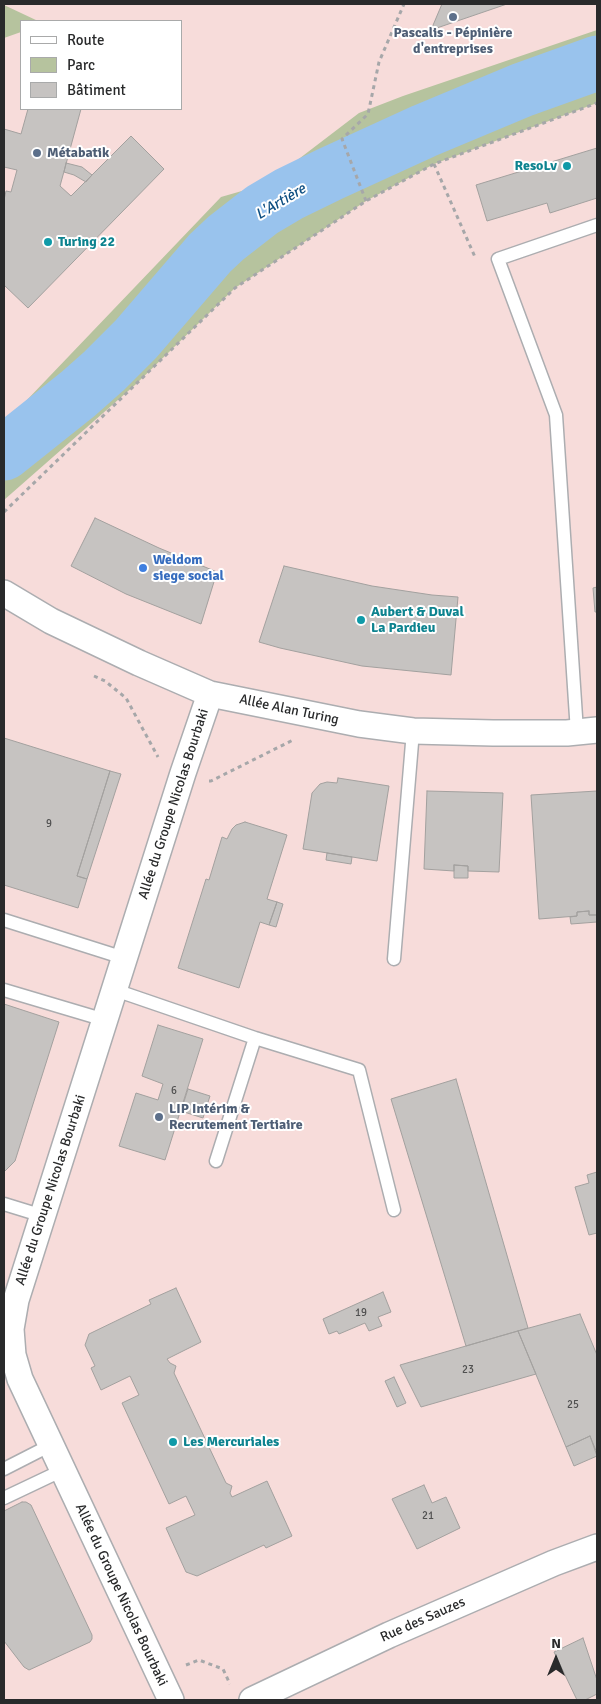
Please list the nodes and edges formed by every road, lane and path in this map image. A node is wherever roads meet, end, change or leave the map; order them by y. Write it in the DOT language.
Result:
graph roads {
  1 [pos="404,4"];
  2 [pos="597,103"];
  3 [pos="434,164"];
  4 [pos="366,201"];
  5 [pos="597,225"];
  6 [pos="478,263"];
  7 [pos="4,512"];
  8 [pos="4,593"];
  9 [pos="210,694"];
  10 [pos="414,731"];
  11 [pos="587,731"];
  12 [pos="4,920"];
  13 [pos="124,958"];
  14 [pos="394,959"];
  15 [pos="4,990"];
  16 [pos="114,990"];
  17 [pos="105,1020"];
  18 [pos="255,1038"];
  19 [pos="216,1161"];
  20 [pos="4,1204"];
  21 [pos="394,1210"];
  22 [pos="43,1216"];
  23 [pos="51,1445"];
  24 [pos="4,1469"];
  25 [pos="63,1470"];
  26 [pos="4,1498"];
  27 [pos="597,1547"];
  28 [pos="159,1675"];
  29 [pos="231,1685"];
  30 [pos="171,1700"];
  31 [pos="252,1700"];
  1 -- 4 [label="path"];
  2 -- 3 [label="path"];
  3 -- 4 [label="path"];
  3 -- 6 [label="path"];
  4 -- 7 [label="path"];
  5 -- 11 [label="lane"];
  8 -- 9 [label="street, Allée Alan Turing"];
  9 -- 10 [label="street, Allée Alan Turing"];
  9 -- 13 [label="street, Allée du Groupe Nicolas Bourbaki"];
  10 -- 11 [label="street, Allée Alan Turing"];
  10 -- 14 [label="lane"];
  12 -- 13 [label="lane"];
  13 -- 16 [label="street, Allée du Groupe Nicolas Bourbaki"];
  15 -- 17 [label="lane"];
  16 -- 17 [label="street, Allée du Groupe Nicolas Bourbaki"];
  16 -- 18 [label="lane"];
  17 -- 22 [label="street, Allée du Groupe Nicolas Bourbaki"];
  18 -- 19 [label="lane"];
  18 -- 21 [label="lane"];
  20 -- 22 [label="lane"];
  22 -- 23 [label="street, Allée du Groupe Nicolas Bourbaki"];
  23 -- 24 [label="lane"];
  23 -- 25 [label="street, Allée du Groupe Nicolas Bourbaki"];
  25 -- 26 [label="lane"];
  25 -- 28 [label="street, Allée du Groupe Nicolas Bourbaki"];
  27 -- 31 [label="street, Rue des Sauzes"];
  28 -- 29 [label="path"];
  28 -- 30 [label="street, Allée du Groupe Nicolas Bourbaki"];
}
